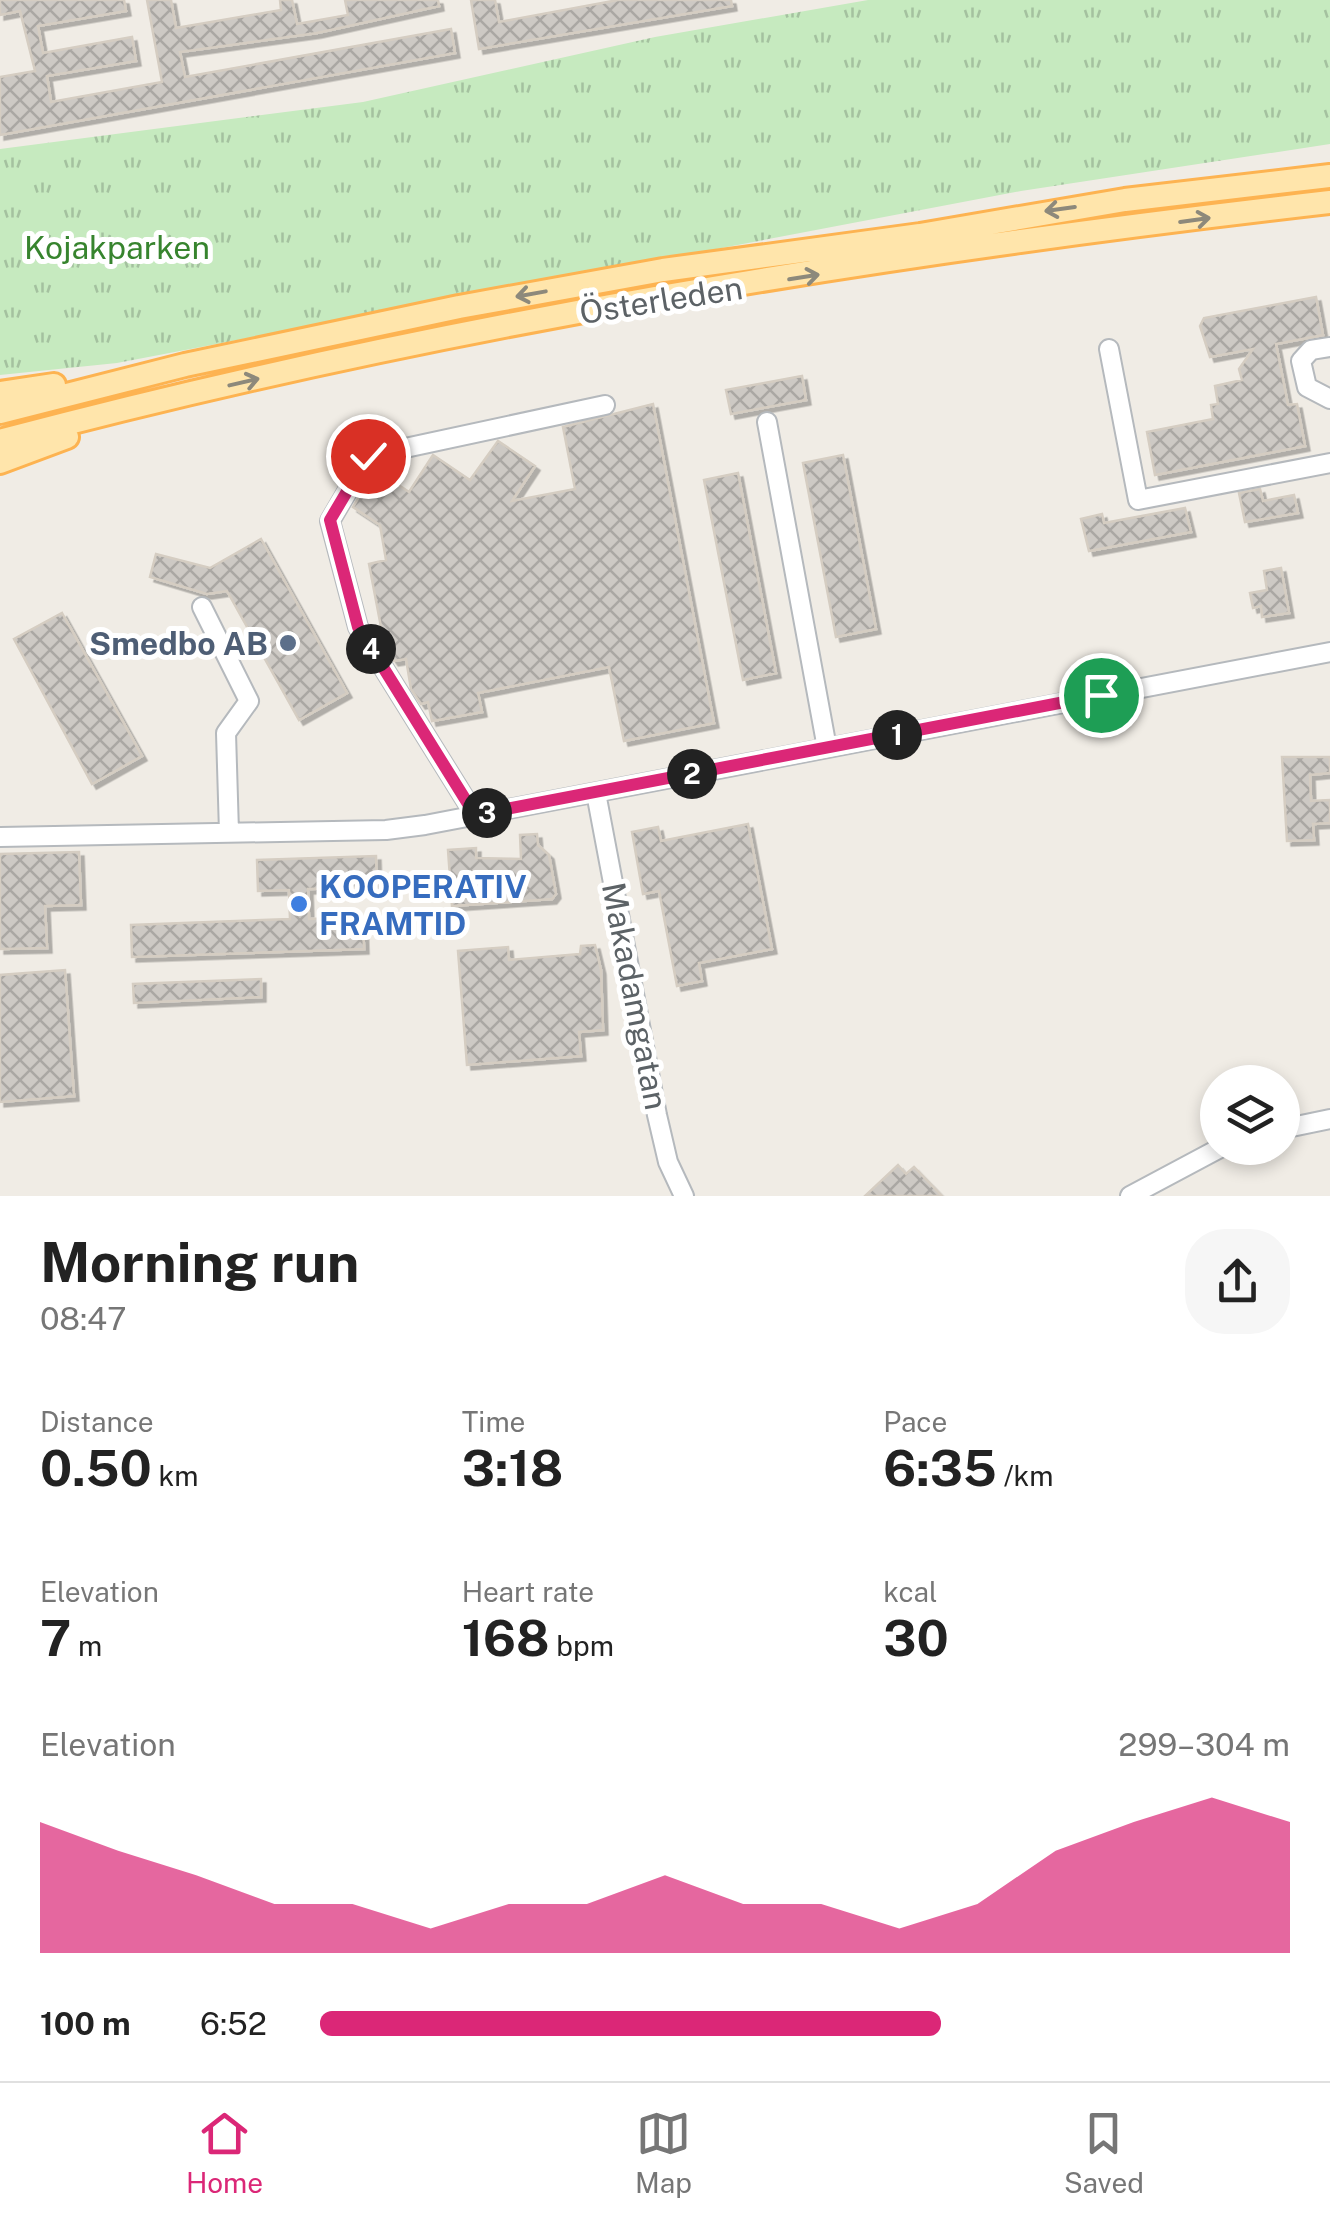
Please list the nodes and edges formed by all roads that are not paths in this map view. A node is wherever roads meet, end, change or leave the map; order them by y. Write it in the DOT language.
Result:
graph roads {
  1 [pos="1330,165"];
  2 [pos="1330,176"];
  3 [pos="1125,200"];
  4 [pos="1330,202"];
  5 [pos="1330,347"];
  6 [pos="1109,348"];
  7 [pos="186,365"];
  8 [pos="0,393"];
  9 [pos="179,396"];
  10 [pos="1330,399"];
  11 [pos="605,404"];
  12 [pos="0,412"];
  13 [pos="768,422"];
  14 [pos="0,442"];
  15 [pos="0,462"];
  16 [pos="1330,463"];
  17 [pos="202,607"];
  18 [pos="1330,652"];
  19 [pos="827,748"];
  20 [pos="596,793"];
  21 [pos="475,815"];
  22 [pos="236,831"];
  23 [pos="0,838"];
  24 [pos="1330,1119"];
  25 [pos="1300,1125"];
  26 [pos="1200,1159"];
  27 [pos="684,1196"];
  28 [pos="1130,1196"];
  1 -- 3 [label="main road"];
  2 -- 3 [label="main road, Österleden"];
  3 -- 7 [label="main road, Österleden, one-way"];
  9 -- 4 [label="main road, Österleden, one-way"];
  5 -- 10 [label="street"];
  6 -- 16 [label="street"];
  7 -- 8 [label="main road"];
  7 -- 12 [label="main road, Österleden"];
  9 -- 14 [label="main road, Österleden"];
  9 -- 15 [label="main road"];
  11 -- 21 [label="street"];
  13 -- 19 [label="street"];
  17 -- 22 [label="street"];
  18 -- 19 [label="street"];
  19 -- 20 [label="street"];
  20 -- 21 [label="street"];
  20 -- 27 [label="street, Makadamgatan"];
  21 -- 22 [label="street"];
  22 -- 23 [label="street"];
  24 -- 25 [label="street"];
  26 -- 28 [label="street"];
}
